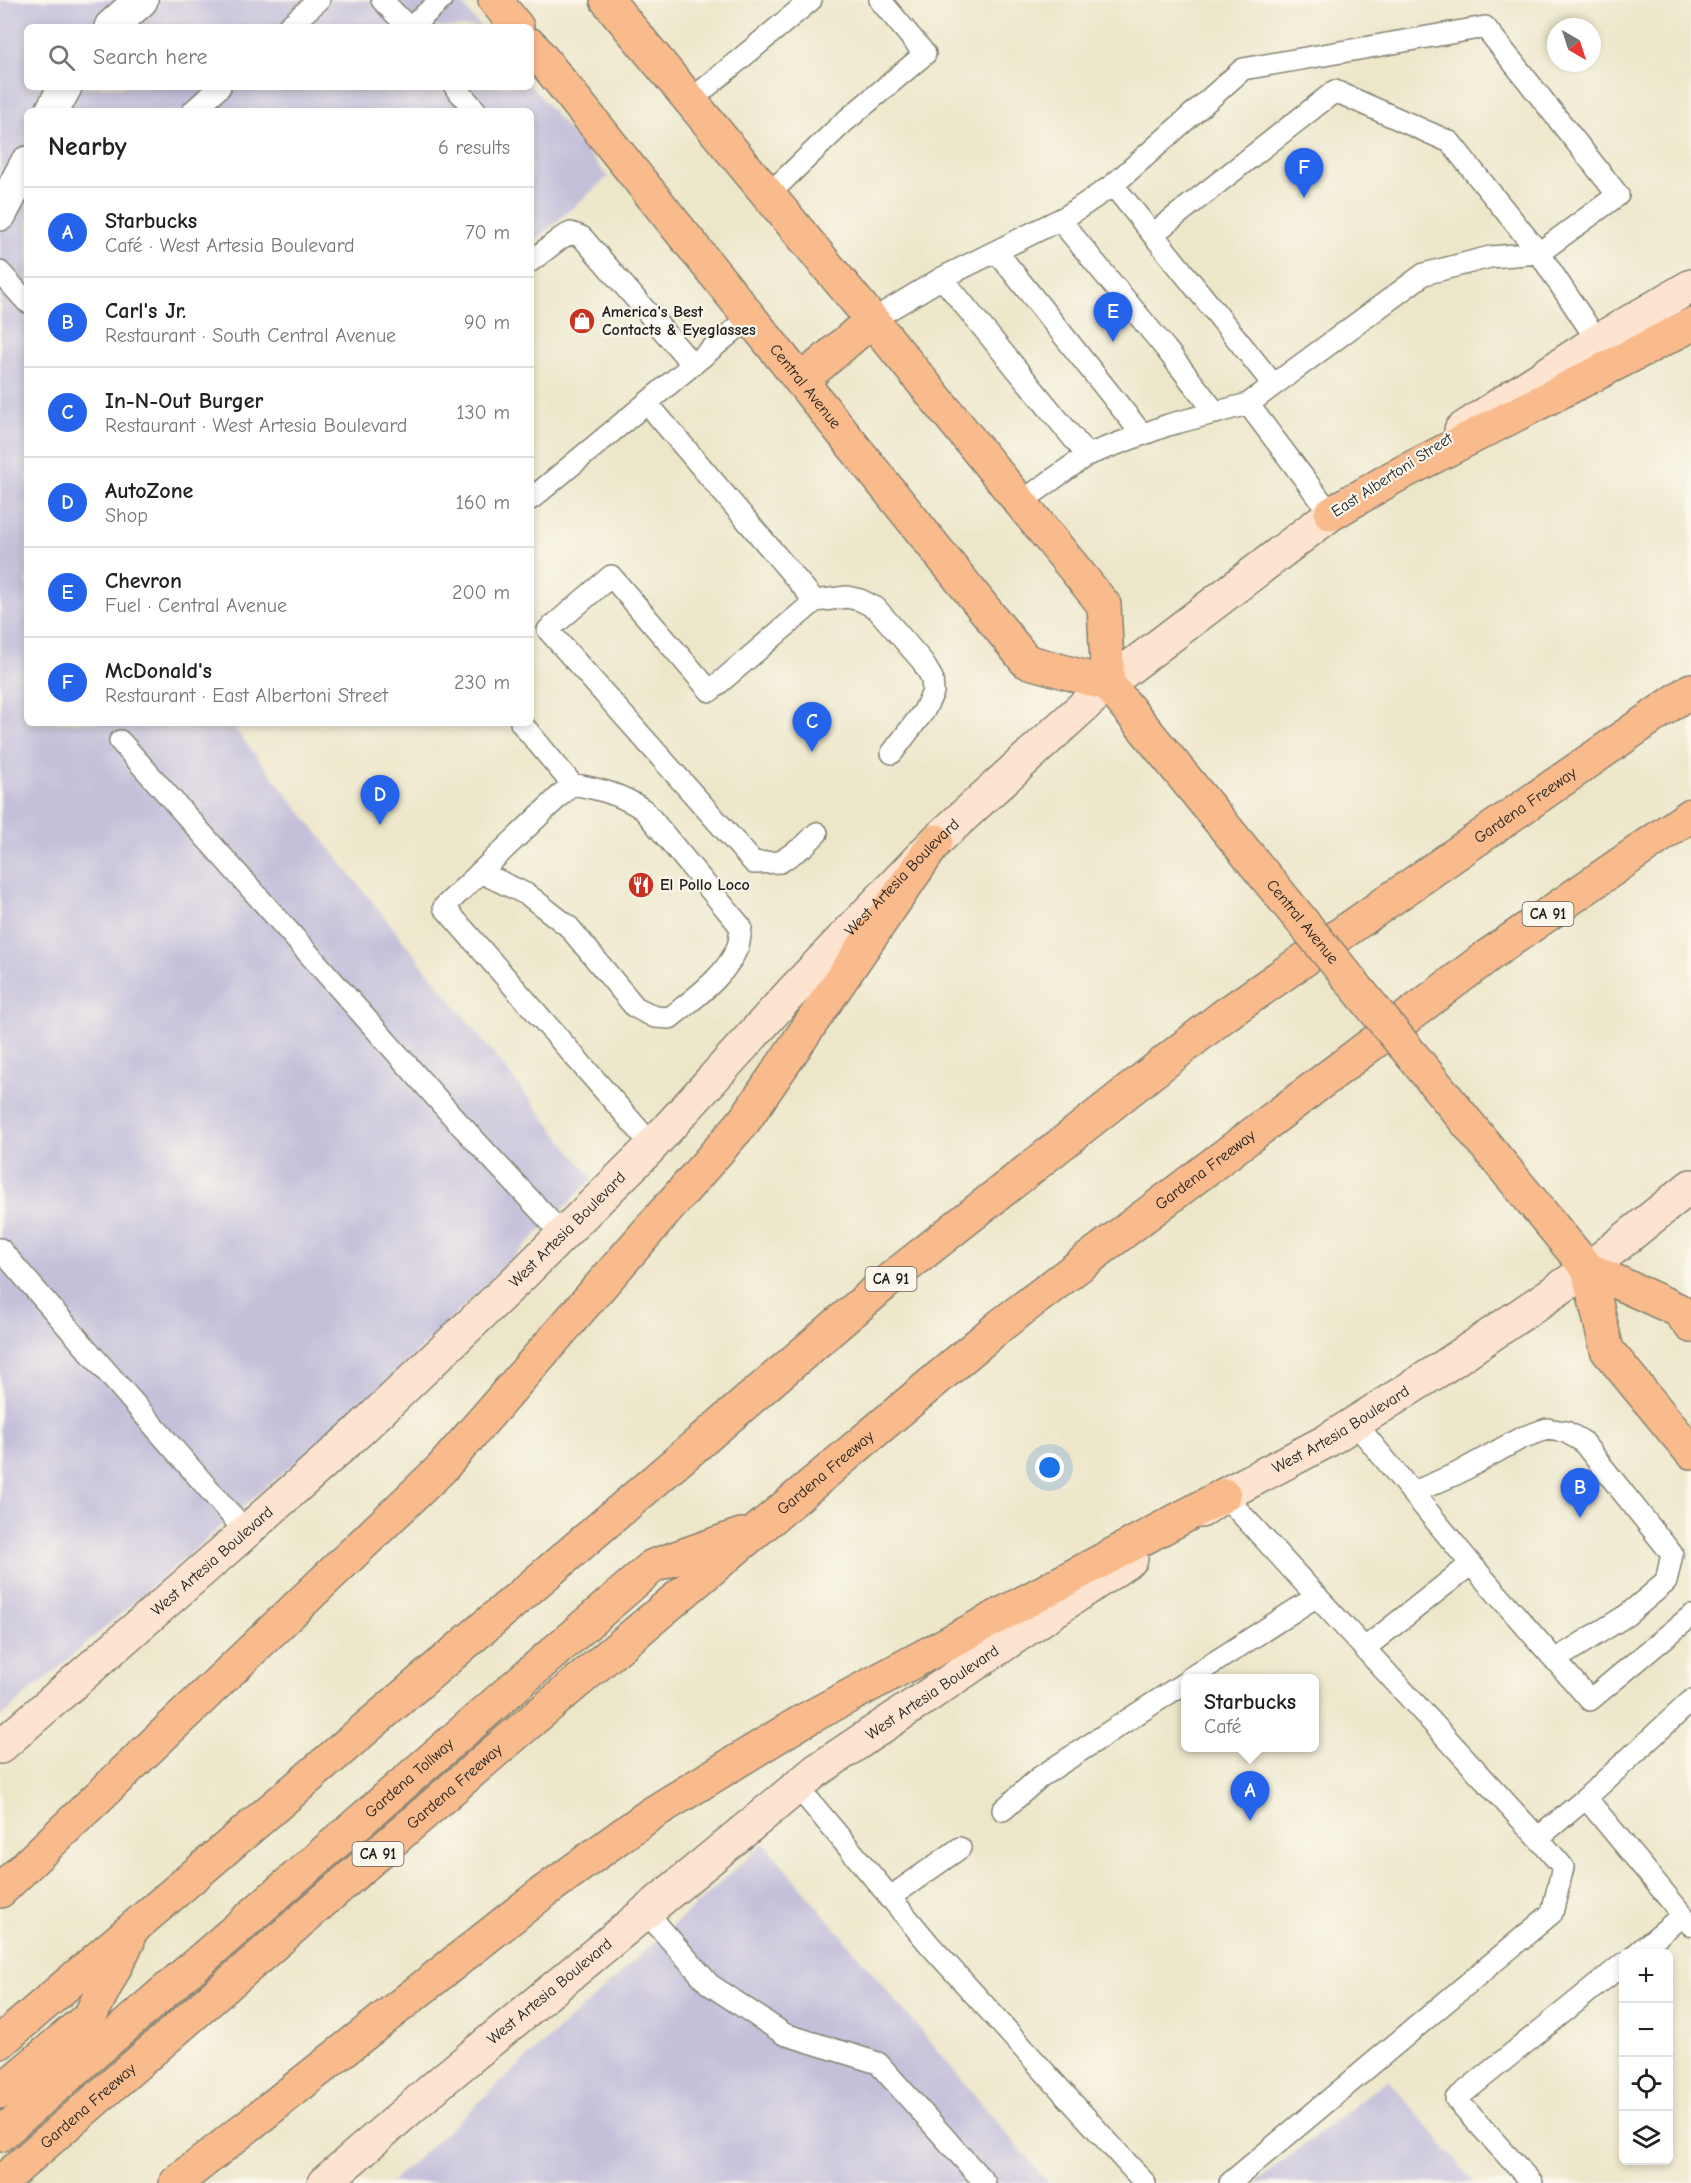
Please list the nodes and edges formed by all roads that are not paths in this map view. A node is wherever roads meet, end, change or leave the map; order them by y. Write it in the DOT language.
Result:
graph roads {
  1 [pos="141,0"];
  2 [pos="319,0"];
  3 [pos="382,0"];
  4 [pos="441,0"];
  5 [pos="495,0"];
  6 [pos="608,0"];
  7 [pos="811,0"];
  8 [pos="880,0"];
  9 [pos="114,24"];
  10 [pos="291,24"];
  11 [pos="406,24"];
  12 [pos="413,24"];
  13 [pos="515,24"];
  14 [pos="534,49"];
  15 [pos="217,90"];
  16 [pos="458,90"];
  17 [pos="691,100"];
  18 [pos="196,108"];
  19 [pos="473,108"];
  20 [pos="24,169"];
  21 [pos="1113,184"];
  22 [pos="768,195"];
  23 [pos="0,214"];
  24 [pos="1060,220"];
  25 [pos="1153,234"];
  26 [pos="997,252"];
  27 [pos="1539,253"];
  28 [pos="534,259"];
  29 [pos="0,272"];
  30 [pos="942,278"];
  31 [pos="1691,286"];
  32 [pos="24,299"];
  33 [pos="750,317"];
  34 [pos="872,320"];
  35 [pos="1691,325"];
  36 [pos="1605,353"];
  37 [pos="692,364"];
  38 [pos="801,381"];
  39 [pos="1273,384"];
  40 [pos="648,403"];
  41 [pos="1248,404"];
  42 [pos="1216,413"];
  43 [pos="1142,434"];
  44 [pos="1087,455"];
  45 [pos="534,497"];
  46 [pos="1021,502"];
  47 [pos="1332,514"];
  48 [pos="815,601"];
  49 [pos="1108,684"];
  50 [pos="1691,690"];
  51 [pos="524,726"];
  52 [pos="120,741"];
  53 [pos="892,753"];
  54 [pos="572,784"];
  55 [pos="1691,815"];
  56 [pos="817,833"];
  57 [pos="936,841"];
  58 [pos="480,872"];
  59 [pos="652,1145"];
  60 [pos="1691,1186"];
  61 [pos="563,1235"];
  62 [pos="0,1249"];
  63 [pos="1588,1269"];
  64 [pos="1691,1326"];
  65 [pos="1354,1423"];
  66 [pos="1691,1452"];
  67 [pos="1412,1493"];
  68 [pos="1224,1495"];
  69 [pos="759,1529"];
  70 [pos="246,1532"];
  71 [pos="1471,1564"];
  72 [pos="1317,1596"];
  73 [pos="1691,1616"];
  74 [pos="1365,1648"];
  75 [pos="1555,1660"];
  76 [pos="1196,1674"];
  77 [pos="1181,1685"];
  78 [pos="1691,1701"];
  79 [pos="0,1747"];
  80 [pos="798,1787"];
  81 [pos="1586,1798"];
  82 [pos="1003,1810"];
  83 [pos="1538,1838"];
  84 [pos="960,1848"];
  85 [pos="0,1891"];
  86 [pos="889,1898"];
  87 [pos="646,1912"];
  88 [pos="1687,1920"];
  89 [pos="136,1926"];
  90 [pos="1642,1949"];
  91 [pos="1619,1966"];
  92 [pos="0,2042"];
  93 [pos="0,2092"];
  94 [pos="0,2136"];
  95 [pos="0,2183"];
  96 [pos="176,2183"];
  97 [pos="324,2183"];
  98 [pos="985,2183"];
  99 [pos="1145,2183"];
  100 [pos="1230,2183"];
  101 [pos="1532,2183"];
  1 -- 9 [label="street"];
  2 -- 10 [label="lane"];
  3 -- 11 [label="lane"];
  4 -- 12 [label="lane"];
  5 -- 13 [label="main road"];
  6 -- 17 [label="main road"];
  7 -- 17 [label="lane"];
  8 -- 22 [label="lane"];
  14 -- 33 [label="main road, Central Avenue"];
  15 -- 18 [label="lane"];
  16 -- 19 [label="lane"];
  17 -- 22 [label="main road"];
  20 -- 23 [label="street"];
  21 -- 24 [label="lane"];
  21 -- 25 [label="lane"];
  21 -- 27 [label="lane"];
  22 -- 34 [label="main road"];
  24 -- 26 [label="lane"];
  24 -- 42 [label="lane"];
  25 -- 27 [label="lane"];
  25 -- 39 [label="lane"];
  26 -- 30 [label="lane"];
  26 -- 43 [label="lane"];
  27 -- 36 [label="lane"];
  27 -- 39 [label="lane"];
  28 -- 37 [label="lane"];
  29 -- 32 [label="lane"];
  30 -- 34 [label="lane"];
  30 -- 44 [label="lane"];
  31 -- 36 [label="main road"];
  33 -- 37 [label="lane"];
  33 -- 38 [label="main road, Central Avenue"];
  34 -- 38 [label="main road"];
  34 -- 46 [label="main road"];
  35 -- 36 [label="main road"];
  36 -- 47 [label="main road"];
  37 -- 40 [label="lane"];
  38 -- 49 [label="main road, Central Avenue"];
  39 -- 41 [label="lane"];
  40 -- 45 [label="lane"];
  40 -- 48 [label="lane"];
  41 -- 42 [label="lane"];
  41 -- 47 [label="lane"];
  42 -- 43 [label="lane"];
  43 -- 44 [label="lane"];
  44 -- 46 [label="lane"];
  46 -- 49 [label="main road"];
  47 -- 49 [label="main road, East Albertoni Street"];
  48 -- 53 [label="lane"];
  48 -- 56 [label="lane"];
  49 -- 57 [label="main road, West Artesia Boulevard"];
  49 -- 63 [label="main road, Central Avenue, bridge"];
  50 -- 89 [label="main road, Gardena Freeway / CA 91"];
  51 -- 54 [label="lane"];
  52 -- 61 [label="lane"];
  54 -- 58 [label="lane"];
  54 -- 58 [label="lane"];
  55 -- 69 [label="main road, Gardena Freeway / CA 91"];
  57 -- 59 [label="main road, West Artesia Boulevard"];
  57 -- 85 [label="main road"];
  58 -- 59 [label="lane"];
  59 -- 61 [label="main road, West Artesia Boulevard"];
  60 -- 63 [label="main road, West Artesia Boulevard"];
  61 -- 70 [label="main road, West Artesia Boulevard"];
  62 -- 70 [label="lane"];
  63 -- 64 [label="main road"];
  63 -- 65 [label="main road, West Artesia Boulevard"];
  63 -- 66 [label="main road"];
  65 -- 67 [label="lane"];
  65 -- 68 [label="main road, West Artesia Boulevard"];
  67 -- 71 [label="lane"];
  67 -- 75 [label="lane"];
  68 -- 72 [label="lane"];
  68 -- 80 [label="main road, West Artesia Boulevard"];
  68 -- 96 [label="main road"];
  69 -- 94 [label="main road, Gardena Tollway"];
  69 -- 95 [label="main road, Gardena Freeway / CA 91"];
  70 -- 79 [label="main road, West Artesia Boulevard"];
  71 -- 74 [label="lane"];
  71 -- 75 [label="lane"];
  72 -- 74 [label="lane"];
  72 -- 76 [label="lane"];
  73 -- 75 [label="lane"];
  74 -- 83 [label="lane"];
  77 -- 82 [label="lane"];
  78 -- 81 [label="lane"];
  80 -- 86 [label="lane"];
  80 -- 87 [label="main road, West Artesia Boulevard"];
  81 -- 83 [label="lane"];
  81 -- 88 [label="lane"];
  83 -- 100 [label="lane"];
  84 -- 86 [label="lane"];
  86 -- 99 [label="lane"];
  87 -- 97 [label="main road, West Artesia Boulevard"];
  87 -- 98 [label="lane"];
  88 -- 90 [label="lane"];
  89 -- 92 [label="main road, Gardena Freeway / CA 91"];
  89 -- 93 [label="main road"];
  91 -- 101 [label="lane"];
}
